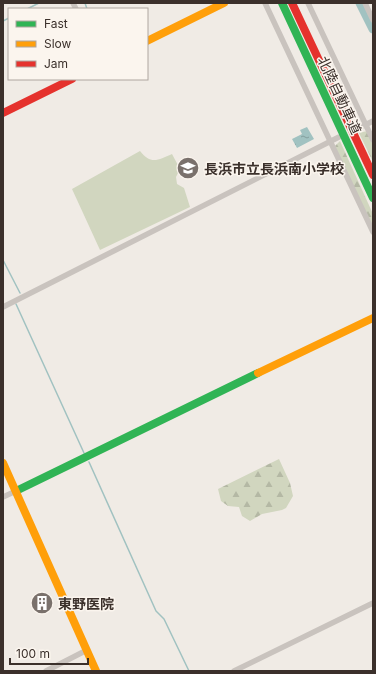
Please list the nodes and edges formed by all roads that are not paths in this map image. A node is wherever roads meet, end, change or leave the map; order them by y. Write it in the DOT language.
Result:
graph roads {
  1 [pos="224,3"];
  2 [pos="265,3"];
  3 [pos="282,3"];
  4 [pos="292,3"];
  5 [pos="308,3"];
  6 [pos="365,3"];
  7 [pos="373,20"];
  8 [pos="148,41"];
  9 [pos="70,80"];
  10 [pos="3,113"];
  11 [pos="373,121"];
  12 [pos="366,125"];
  13 [pos="357,129"];
  14 [pos="340,137"];
  15 [pos="373,140"];
  16 [pos="331,142"];
  17 [pos="373,175"];
  18 [pos="373,198"];
  19 [pos="373,232"];
  20 [pos="3,307"];
  21 [pos="373,318"];
  22 [pos="3,462"];
  23 [pos="16,491"];
  24 [pos="3,497"];
  25 [pos="373,602"];
  26 [pos="87,650"];
  27 [pos="46,671"];
  28 [pos="96,671"];
  29 [pos="234,671"];
  1 -- 8 [label="main road"];
  2 -- 16 [label="street"];
  3 -- 18 [label="main road, 北陸自動車道"];
  4 -- 17 [label="main road, 北陸自動車道"];
  5 -- 12 [label="street"];
  6 -- 7 [label="street"];
  9 -- 10 [label="main road"];
  11 -- 12 [label="street"];
  12 -- 13 [label="street"];
  12 -- 15 [label="street"];
  14 -- 16 [label="street"];
  16 -- 19 [label="street"];
  16 -- 20 [label="street"];
  21 -- 23 [label="main road"];
  22 -- 23 [label="main road"];
  23 -- 24 [label="street"];
  23 -- 26 [label="main road"];
  25 -- 29 [label="street"];
  26 -- 27 [label="street"];
  26 -- 28 [label="main road"];
}
